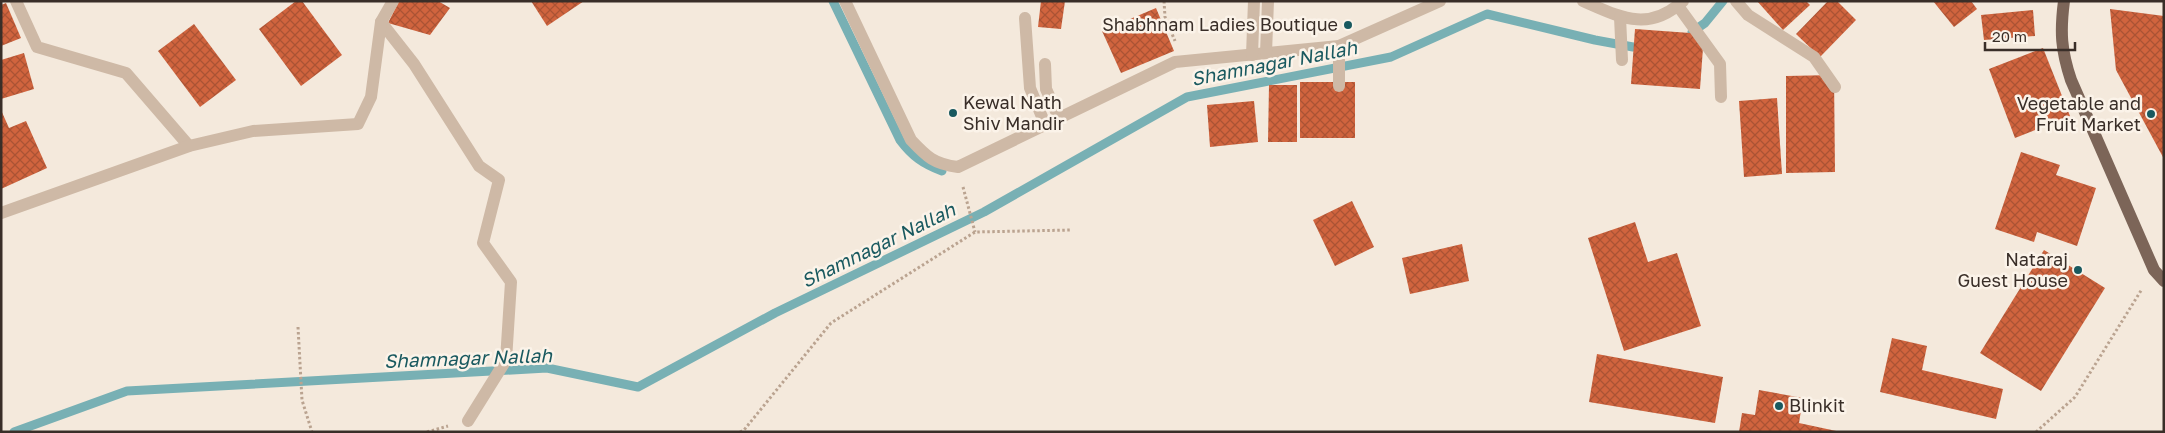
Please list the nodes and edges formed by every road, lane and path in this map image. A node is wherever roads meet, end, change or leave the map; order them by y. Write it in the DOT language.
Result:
graph roads {
  1 [pos="16,1"];
  2 [pos="393,1"];
  3 [pos="845,1"];
  4 [pos="1164,1"];
  5 [pos="1254,1"];
  6 [pos="1268,1"];
  7 [pos="1440,1"];
  8 [pos="1583,1"];
  9 [pos="1736,1"];
  10 [pos="2064,1"];
  11 [pos="1680,4"];
  12 [pos="1603,5"];
  13 [pos="1620,17"];
  14 [pos="1025,18"];
  15 [pos="381,22"];
  16 [pos="1339,46"];
  17 [pos="1266,53"];
  18 [pos="1252,55"];
  19 [pos="1622,60"];
  20 [pos="1186,61"];
  21 [pos="1045,64"];
  22 [pos="1339,86"];
  23 [pos="1835,87"];
  24 [pos="1721,97"];
  25 [pos="1058,118"];
  26 [pos="1045,124"];
  27 [pos="189,146"];
  28 [pos="958,167"];
  29 [pos="1,213"];
  30 [pos="1072,230"];
  31 [pos="975,232"];
  32 [pos="2154,270"];
  33 [pos="2164,281"];
  34 [pos="298,327"];
  35 [pos="468,421"];
  36 [pos="312,432"];
  37 [pos="740,432"];
  38 [pos="2036,432"];
  1 -- 27 [label="street"];
  2 -- 15 [label="street"];
  3 -- 28 [label="street"];
  4 -- 20 [label="path"];
  5 -- 18 [label="street"];
  6 -- 17 [label="street"];
  7 -- 16 [label="street"];
  8 -- 12 [label="street"];
  9 -- 23 [label="street"];
  10 -- 32 [label="main road"];
  11 -- 13 [label="street"];
  11 -- 24 [label="street"];
  12 -- 13 [label="street"];
  13 -- 19 [label="street"];
  14 -- 26 [label="street"];
  15 -- 27 [label="street"];
  15 -- 35 [label="street"];
  16 -- 17 [label="street"];
  16 -- 22 [label="street"];
  17 -- 18 [label="street"];
  18 -- 20 [label="street"];
  20 -- 25 [label="street"];
  21 -- 25 [label="street"];
  25 -- 26 [label="street"];
  26 -- 28 [label="street"];
  27 -- 29 [label="street"];
  28 -- 31 [label="path"];
  30 -- 31 [label="path"];
  31 -- 37 [label="path"];
  32 -- 33 [label="main road"];
  32 -- 38 [label="path"];
  34 -- 36 [label="path"];
}
